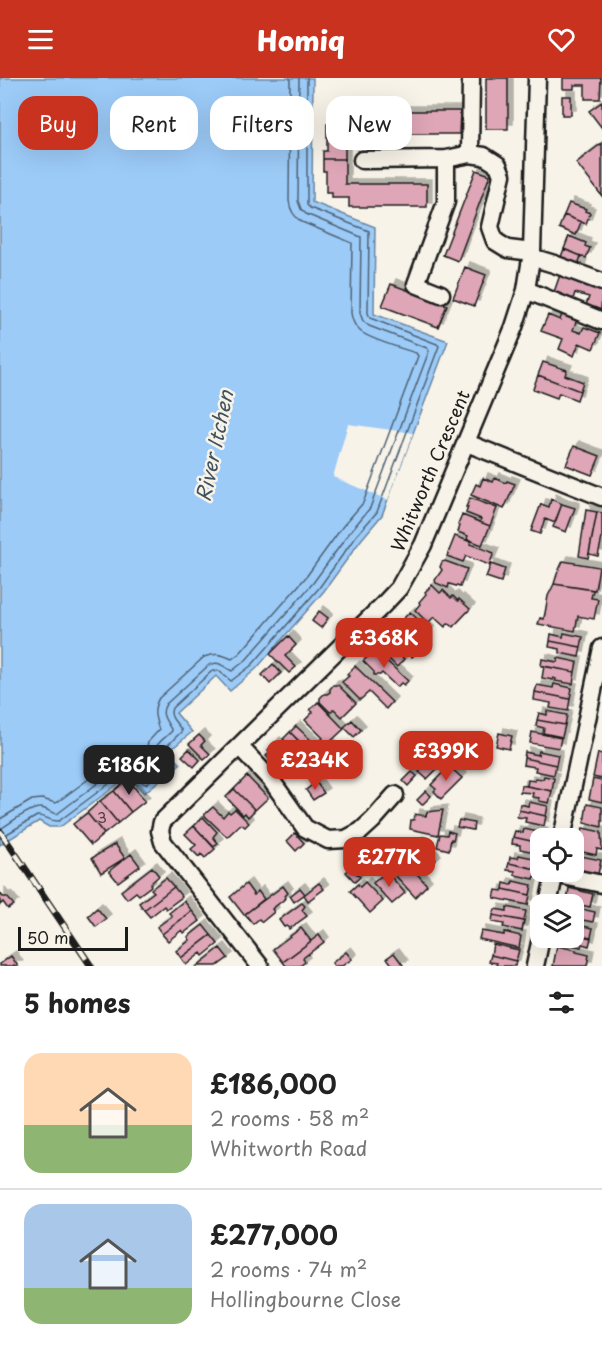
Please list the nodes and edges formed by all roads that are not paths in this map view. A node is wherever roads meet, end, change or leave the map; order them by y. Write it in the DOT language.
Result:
graph roads {
  1 [pos="471,78"];
  2 [pos="537,78"];
  3 [pos="470,154"];
  4 [pos="446,159"];
  5 [pos="362,160"];
  6 [pos="531,255"];
  7 [pos="602,282"];
  8 [pos="526,290"];
  9 [pos="441,294"];
  10 [pos="602,321"];
  11 [pos="467,443"];
  12 [pos="602,497"];
  13 [pos="602,648"];
  14 [pos="240,747"];
  15 [pos="395,795"];
  16 [pos="564,828"];
  17 [pos="584,880"];
  18 [pos="602,884"];
  19 [pos="539,948"];
  20 [pos="260,966"];
  21 [pos="535,966"];
  1 -- 3 [label="street"];
  2 -- 6 [label="street, Whitworth Crescent"];
  3 -- 4 [label="street"];
  3 -- 6 [label="street"];
  4 -- 5 [label="street"];
  4 -- 9 [label="street"];
  6 -- 7 [label="street"];
  6 -- 8 [label="street, Whitworth Crescent"];
  8 -- 10 [label="street"];
  8 -- 11 [label="street, Whitworth Crescent"];
  11 -- 12 [label="street"];
  11 -- 14 [label="street, Whitworth Crescent"];
  13 -- 16 [label="street"];
  14 -- 15 [label="street"];
  14 -- 20 [label="street, Whitworth Crescent"];
  17 -- 18 [label="street"];
  19 -- 21 [label="street"];
}
